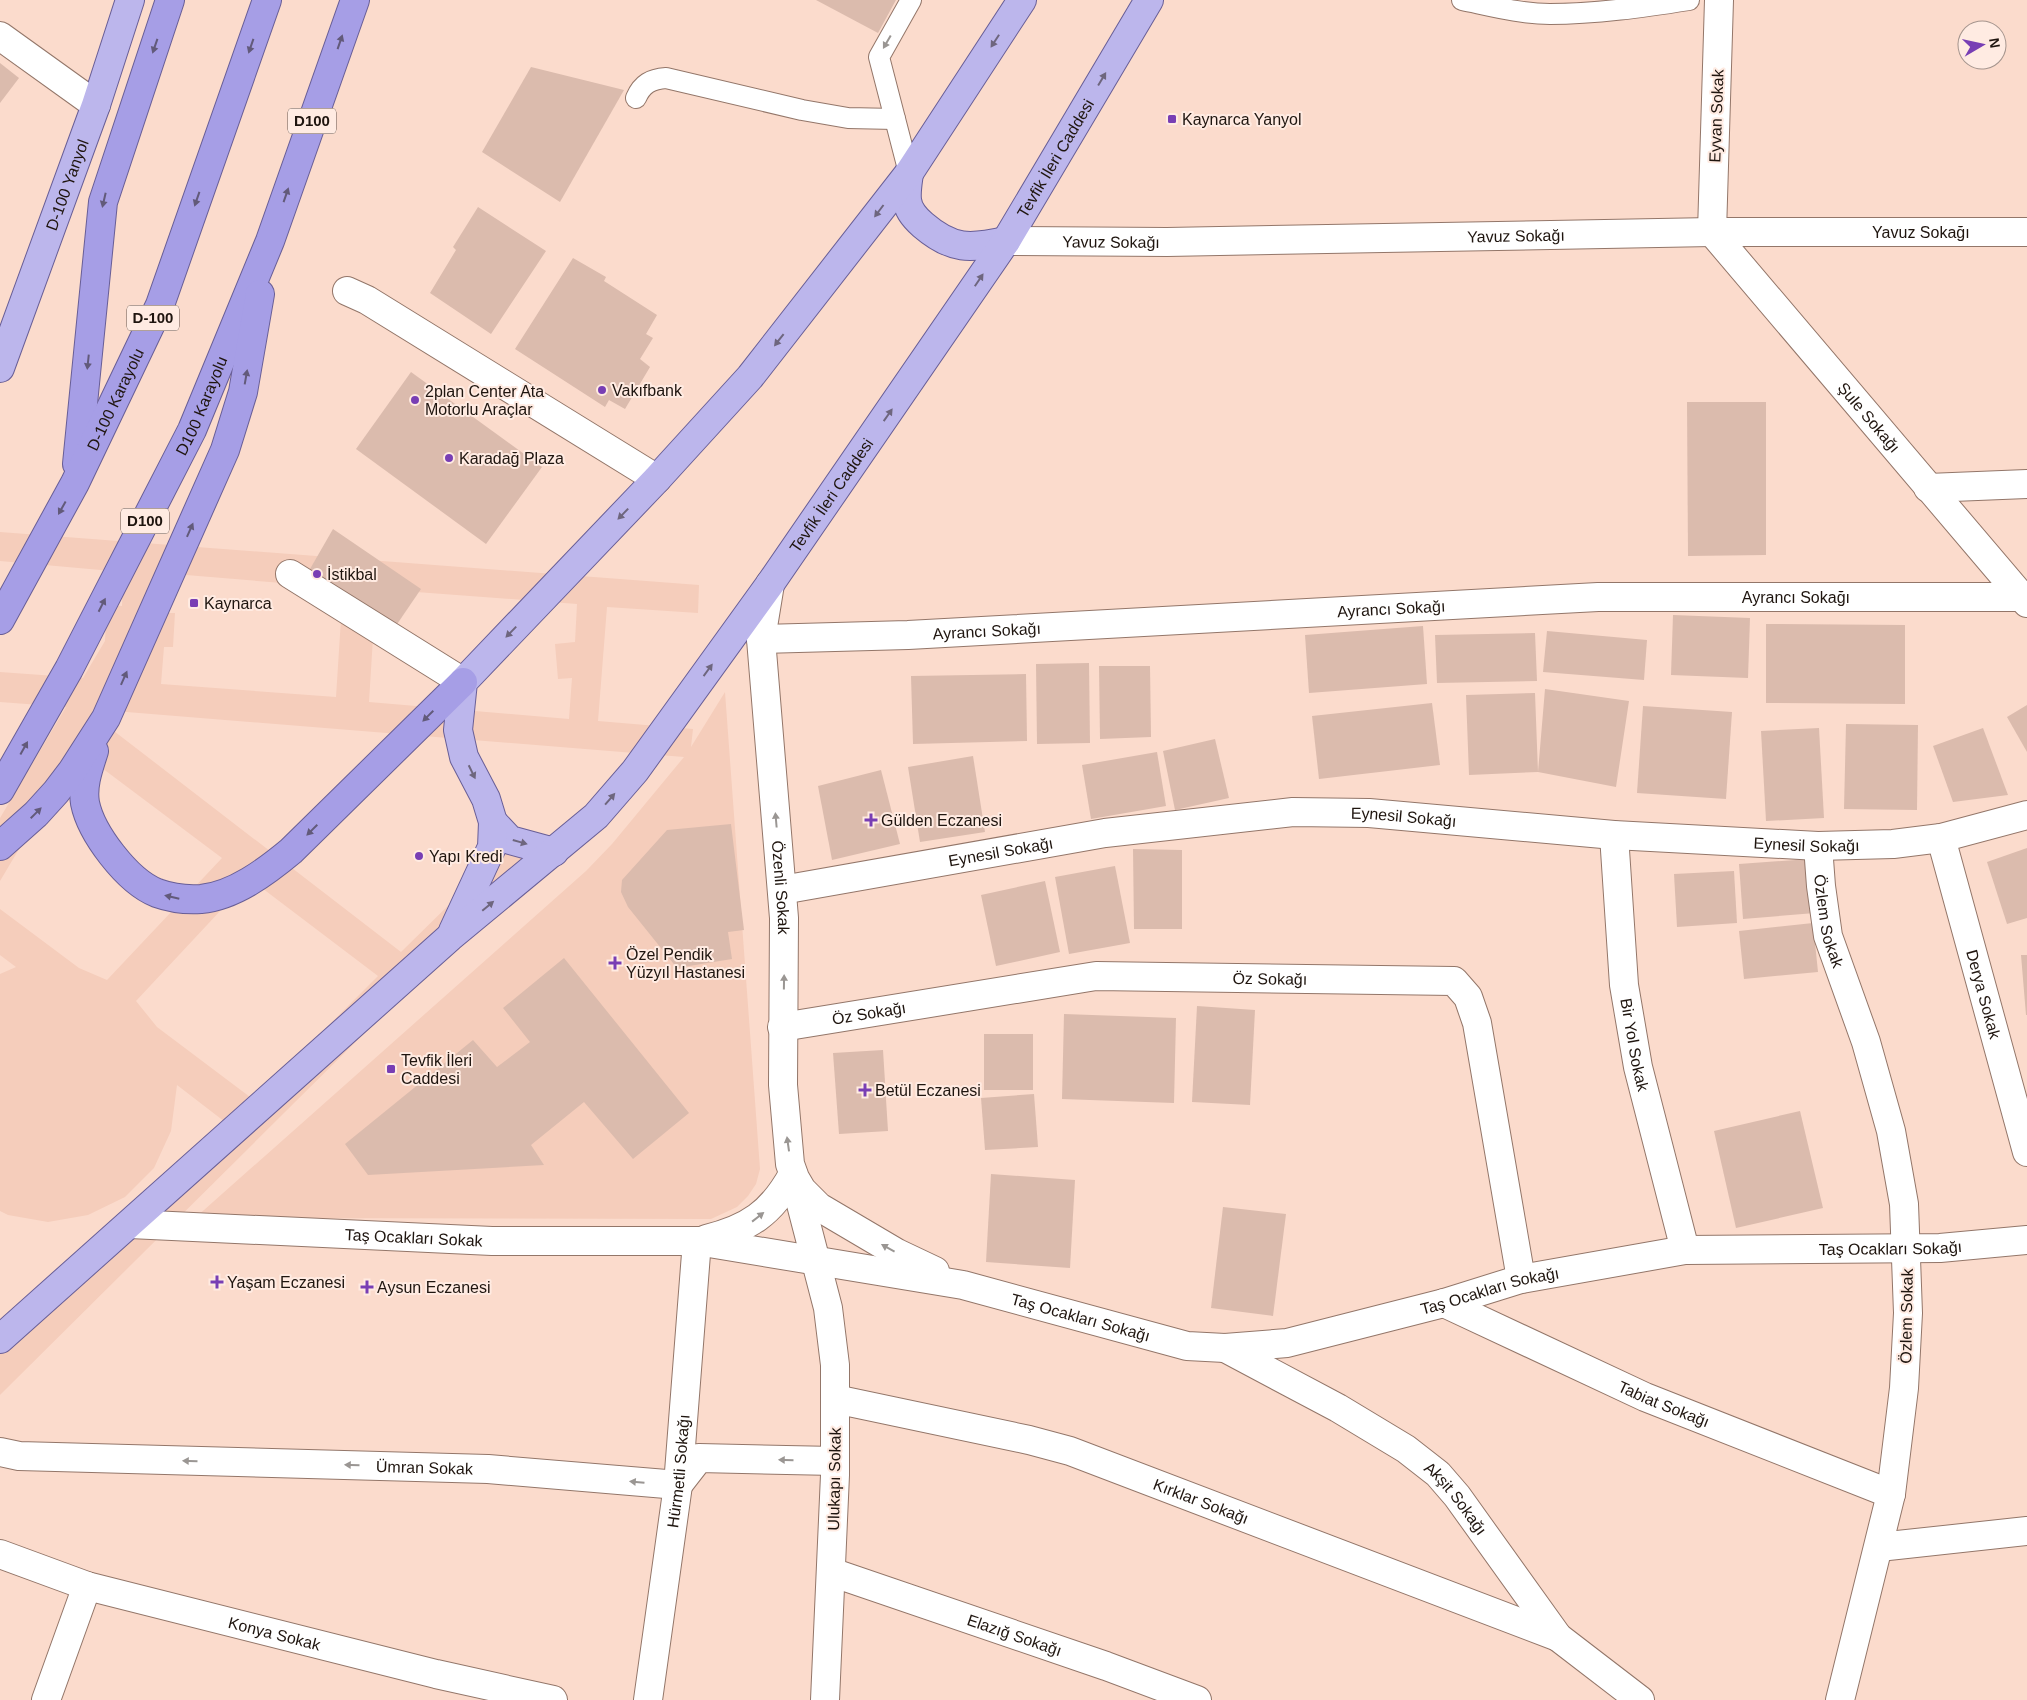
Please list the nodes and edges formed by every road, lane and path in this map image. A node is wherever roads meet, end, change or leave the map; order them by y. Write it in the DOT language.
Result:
graph roads {
  1 [pos="130,0"];
  2 [pos="170,0"];
  3 [pos="268,0"];
  4 [pos="355,0"];
  5 [pos="911,0"];
  6 [pos="1022,0"];
  7 [pos="1149,0"];
  8 [pos="1462,0"];
  9 [pos="1689,0"];
  10 [pos="1719,0"];
  11 [pos="0,36"];
  12 [pos="636,98"];
  13 [pos="96,105"];
  14 [pos="895,119"];
  15 [pos="909,173"];
  16 [pos="1712,232"];
  17 [pos="2027,232"];
  18 [pos="270,241"];
  19 [pos="1006,241"];
  20 [pos="347,291"];
  21 [pos="2,355"];
  22 [pos="657,479"];
  23 [pos="75,483"];
  24 [pos="2027,484"];
  25 [pos="1928,488"];
  26 [pos="290,574"];
  27 [pos="770,584"];
  28 [pos="2025,600"];
  29 [pos="0,620"];
  30 [pos="761,639"];
  31 [pos="463,682"];
  32 [pos="106,718"];
  33 [pos="0,790"];
  34 [pos="2027,814"];
  35 [pos="493,822"];
  36 [pos="1614,835"];
  37 [pos="1941,838"];
  38 [pos="0,846"];
  39 [pos="1818,846"];
  40 [pos="554,852"];
  41 [pos="782,890"];
  42 [pos="450,937"];
  43 [pos="782,1027"];
  44 [pos="2027,1152"];
  45 [pos="797,1181"];
  46 [pos="130,1224"];
  47 [pos="2027,1240"];
  48 [pos="697,1241"];
  49 [pos="1906,1248"];
  50 [pos="1685,1250"];
  51 [pos="816,1260"];
  52 [pos="1521,1279"];
  53 [pos="963,1285"];
  54 [pos="1444,1303"];
  55 [pos="0,1339"];
  56 [pos="1225,1348"];
  57 [pos="835,1399"];
  58 [pos="1,1453"];
  59 [pos="835,1461"];
  60 [pos="678,1485"];
  61 [pos="1891,1494"];
  62 [pos="2027,1531"];
  63 [pos="1879,1547"];
  64 [pos="0,1554"];
  65 [pos="831,1572"];
  66 [pos="87,1586"];
  67 [pos="1558,1637"];
  68 [pos="1153,1692"];
  69 [pos="46,1700"];
  70 [pos="553,1700"];
  71 [pos="648,1700"];
  72 [pos="825,1700"];
  73 [pos="1197,1700"];
  74 [pos="1640,1700"];
  75 [pos="1840,1700"];
  1 -- 13 [label="main road, D-100 Yanyol"];
  2 -- 23 [label="highway, one-way"];
  3 -- 23 [label="highway, D-100 Karayolu / D-100, one-way"];
  18 -- 4 [label="highway, D100 Karayolu / D100, one-way"];
  5 -- 14 [label="lane, one-way"];
  6 -- 15 [label="main road, one-way"];
  19 -- 7 [label="main road, Tevfik İleri Caddesi, one-way"];
  8 -- 9 [label="lane"];
  10 -- 16 [label="street, Eyvan Sokak"];
  11 -- 13 [label="street"];
  12 -- 14 [label="lane"];
  13 -- 21 [label="main road, D-100 Yanyol"];
  14 -- 15 [label="lane"];
  15 -- 19 [label="main road"];
  15 -- 22 [label="main road, one-way"];
  16 -- 17 [label="street, Yavuz Sokağı"];
  16 -- 19 [label="street, Yavuz Sokağı"];
  16 -- 25 [label="street, Şule Sokağı"];
  32 -- 18 [label="highway, one-way"];
  33 -- 18 [label="highway, D100 Karayolu / D100, one-way"];
  27 -- 19 [label="main road, Tevfik İleri Caddesi, one-way"];
  20 -- 22 [label="street"];
  22 -- 31 [label="main road, one-way"];
  23 -- 29 [label="highway, D-100 Karayolu / D-100, one-way"];
  24 -- 25 [label="street"];
  25 -- 28 [label="street, Şule Sokağı"];
  26 -- 31 [label="street"];
  27 -- 30 [label="street, Özenli Sokak"];
  40 -- 27 [label="main road, Tevfik İleri Caddesi, one-way"];
  28 -- 30 [label="street, Ayrancı Sokağı"];
  41 -- 30 [label="street, Özenli Sokak, one-way"];
  31 -- 32 [label="highway, one-way"];
  31 -- 35 [label="main road, Tevfik İleri Caddesi, one-way"];
  38 -- 32 [label="highway, one-way"];
  34 -- 37 [label="street, Eynesil Sokağı"];
  35 -- 40 [label="main road, one-way"];
  35 -- 42 [label="main road, Tevfik İleri Caddesi"];
  36 -- 39 [label="street, Eynesil Sokağı"];
  36 -- 41 [label="street, Eynesil Sokağı"];
  36 -- 50 [label="street, Bir Yol Sokak"];
  37 -- 39 [label="street, Eynesil Sokağı"];
  37 -- 44 [label="street, Derya Sokak"];
  39 -- 49 [label="street, Özlem Sokak"];
  42 -- 40 [label="main road, Tevfik İleri Caddesi, one-way"];
  43 -- 41 [label="street, Özenli Sokak, one-way"];
  42 -- 46 [label="main road, Tevfik İleri Caddesi"];
  45 -- 43 [label="street, Özenli Sokak, one-way"];
  43 -- 52 [label="street, Öz Sokağı"];
  48 -- 45 [label="street, one-way"];
  45 -- 51 [label="street, Özenli Sokak"];
  53 -- 45 [label="street, one-way"];
  46 -- 48 [label="street, Taş Ocakları Sokak"];
  46 -- 55 [label="main road, Tevfik İleri Caddesi"];
  47 -- 49 [label="street, Taş Ocakları Sokağı"];
  48 -- 51 [label="street"];
  48 -- 60 [label="street, Hürmetli Sokağı"];
  49 -- 50 [label="street, Taş Ocakları Sokağı"];
  49 -- 61 [label="street, Özlem Sokak"];
  50 -- 52 [label="street, Taş Ocakları Sokağı"];
  51 -- 53 [label="street"];
  51 -- 57 [label="street, Ulukapı Sokak"];
  52 -- 54 [label="street, Taş Ocakları Sokağı"];
  53 -- 56 [label="street, Taş Ocakları Sokağı"];
  54 -- 56 [label="street, Taş Ocakları Sokağı"];
  54 -- 61 [label="street, Tabiat Sokağı"];
  56 -- 67 [label="street, Akşit Sokağı"];
  57 -- 59 [label="street, Ulukapı Sokak"];
  57 -- 67 [label="street, Kırklar Sokağı"];
  60 -- 58 [label="street, Ümran Sokak, one-way"];
  59 -- 60 [label="street, one-way"];
  59 -- 65 [label="street, Ulukapı Sokak"];
  60 -- 71 [label="street, Hürmetli Sokağı"];
  61 -- 63 [label="street, Özlem Sokak"];
  62 -- 63 [label="street"];
  63 -- 75 [label="street, Özlem Sokak"];
  64 -- 66 [label="street, Konya Sokak"];
  65 -- 68 [label="street, Elazığ Sokağı"];
  65 -- 72 [label="street, Ulukapı Sokak"];
  66 -- 69 [label="street"];
  66 -- 70 [label="street, Konya Sokak"];
  67 -- 74 [label="street, Akşit Sokağı"];
  68 -- 73 [label="street, Elazığ Sokağı"];
}
